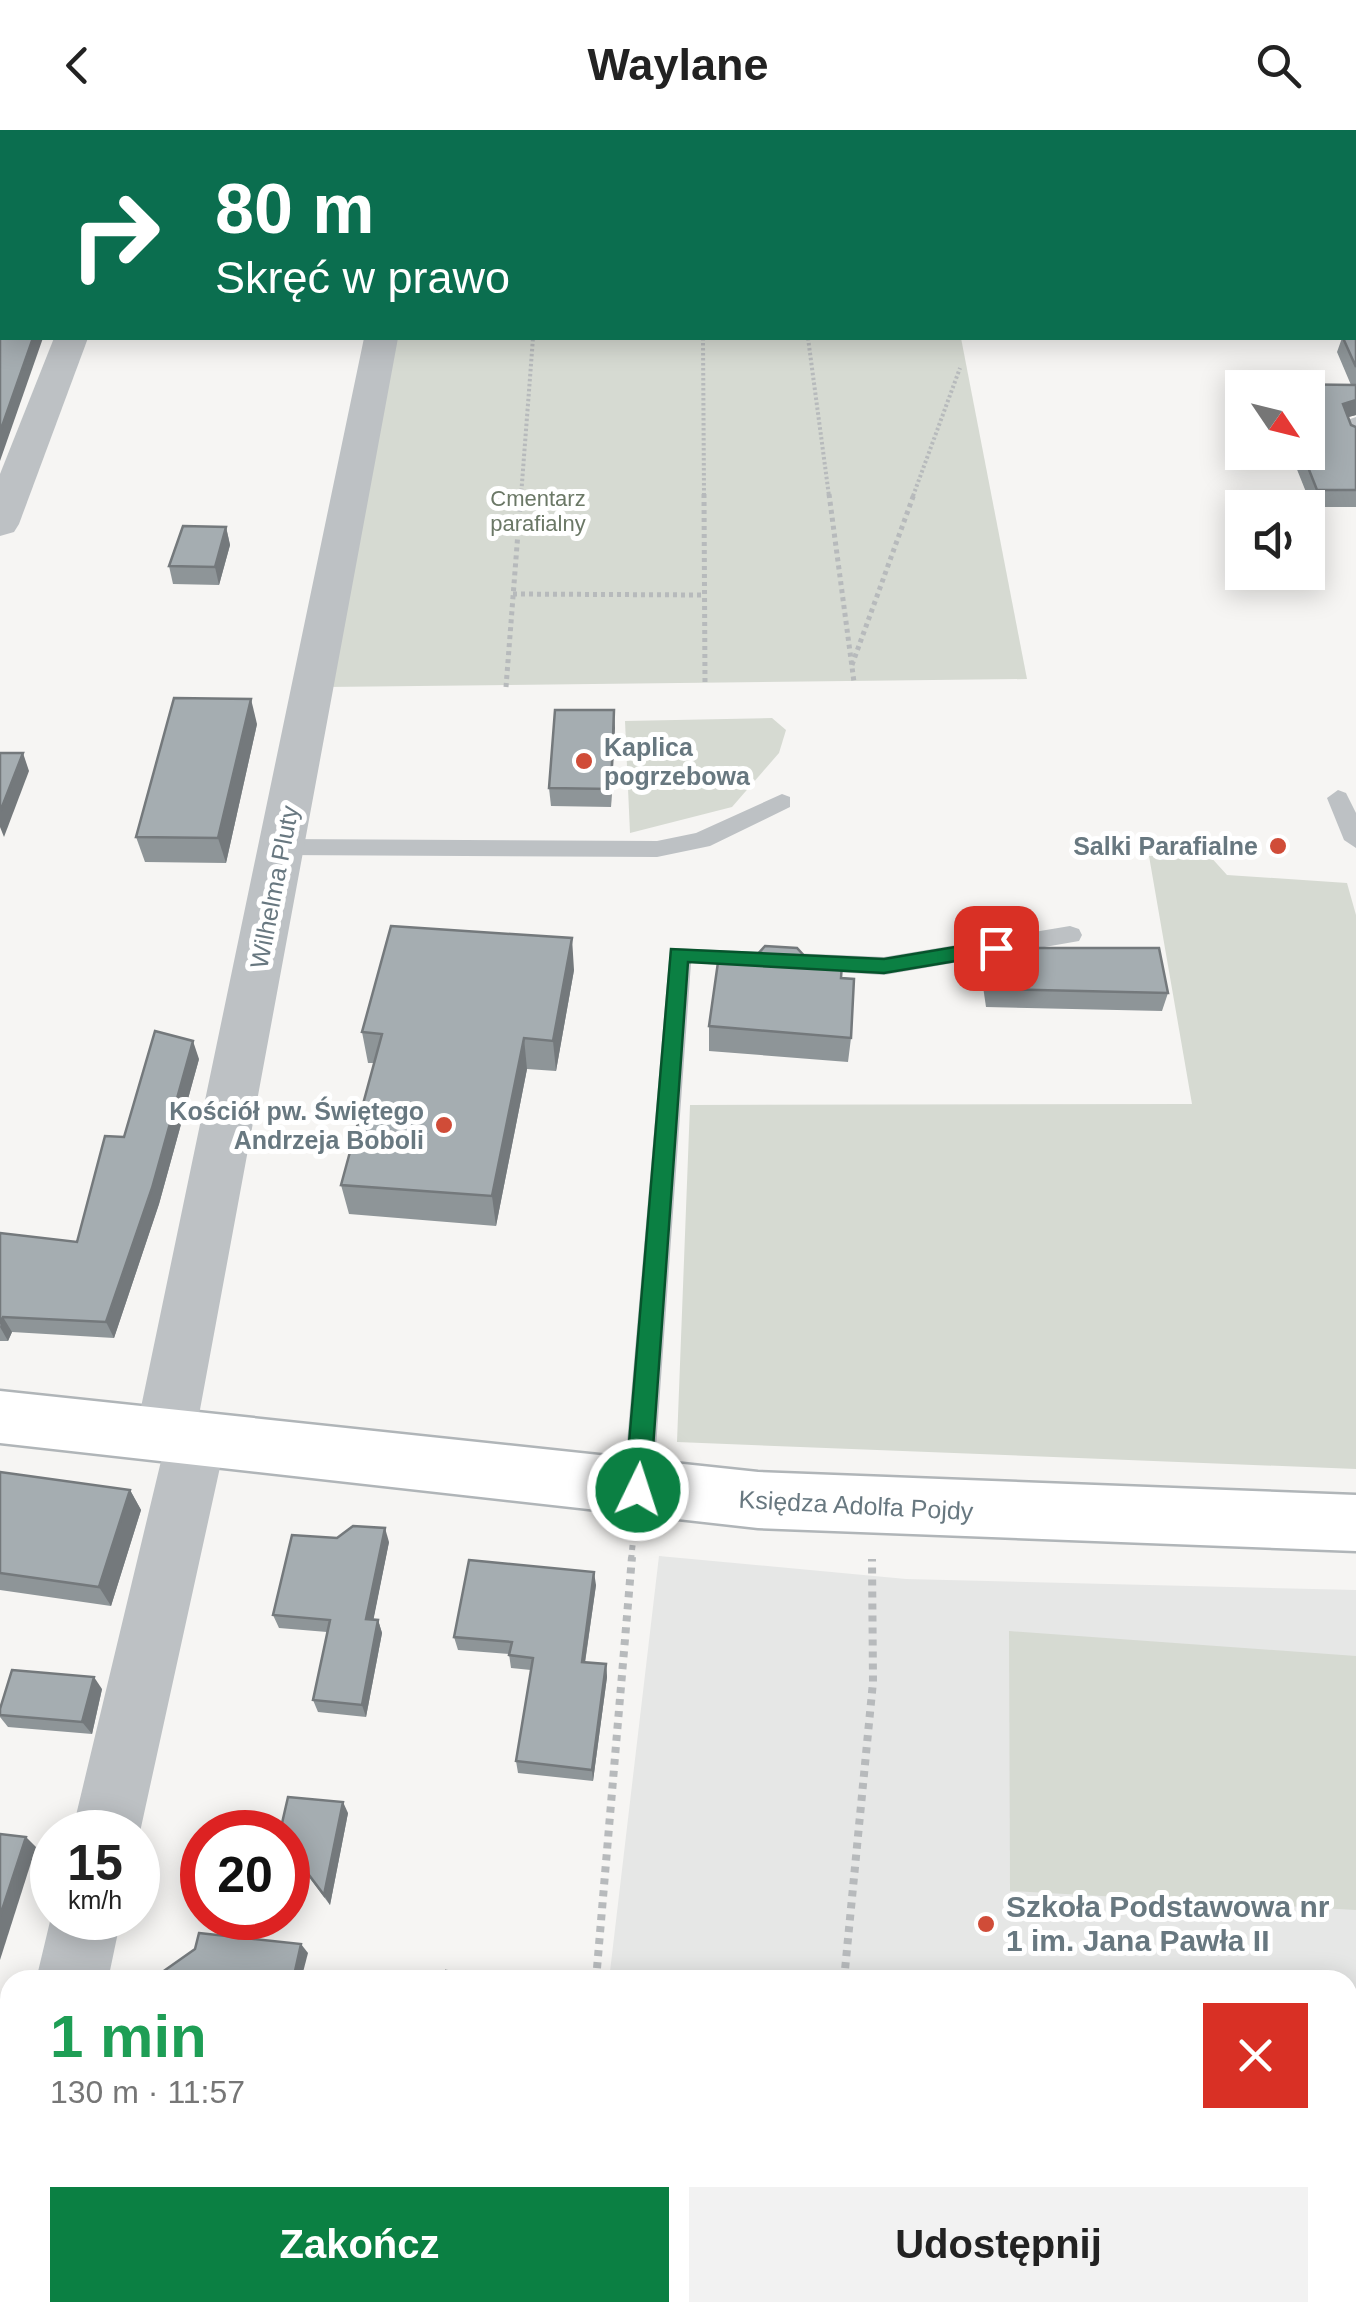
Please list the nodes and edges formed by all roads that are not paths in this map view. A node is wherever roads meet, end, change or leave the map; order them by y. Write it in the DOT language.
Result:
graph roads {
  1 [pos="70,340"];
  2 [pos="381,340"];
  3 [pos="1356,422"];
  4 [pos="1356,436"];
  5 [pos="0,524"];
  6 [pos="1338,798"];
  7 [pos="782,802"];
  8 [pos="1356,840"];
  9 [pos="282,847"];
  10 [pos="1070,935"];
  11 [pos="0,1417"];
  12 [pos="180,1438"];
  13 [pos="638,1490"];
  14 [pos="1356,1523"];
  15 [pos="110,1810"];
  16 [pos="81,1940"];
  17 [pos="74,1970"];
  1 -- 5 [label="street"];
  2 -- 9 [label="street, Wilhelma Pluty"];
  3 -- 4 [label="lane"];
  6 -- 8 [label="lane"];
  7 -- 9 [label="lane"];
  9 -- 12 [label="street, Wilhelma Pluty"];
  10 -- 13 [label="lane"];
  11 -- 12 [label="street, Księdza Adolfa Pojdy"];
  12 -- 13 [label="street, Księdza Adolfa Pojdy"];
  12 -- 15 [label="street, Wilhelma Pluty"];
  13 -- 14 [label="street, Księdza Adolfa Pojdy"];
  16 -- 17 [label="street"];
}
